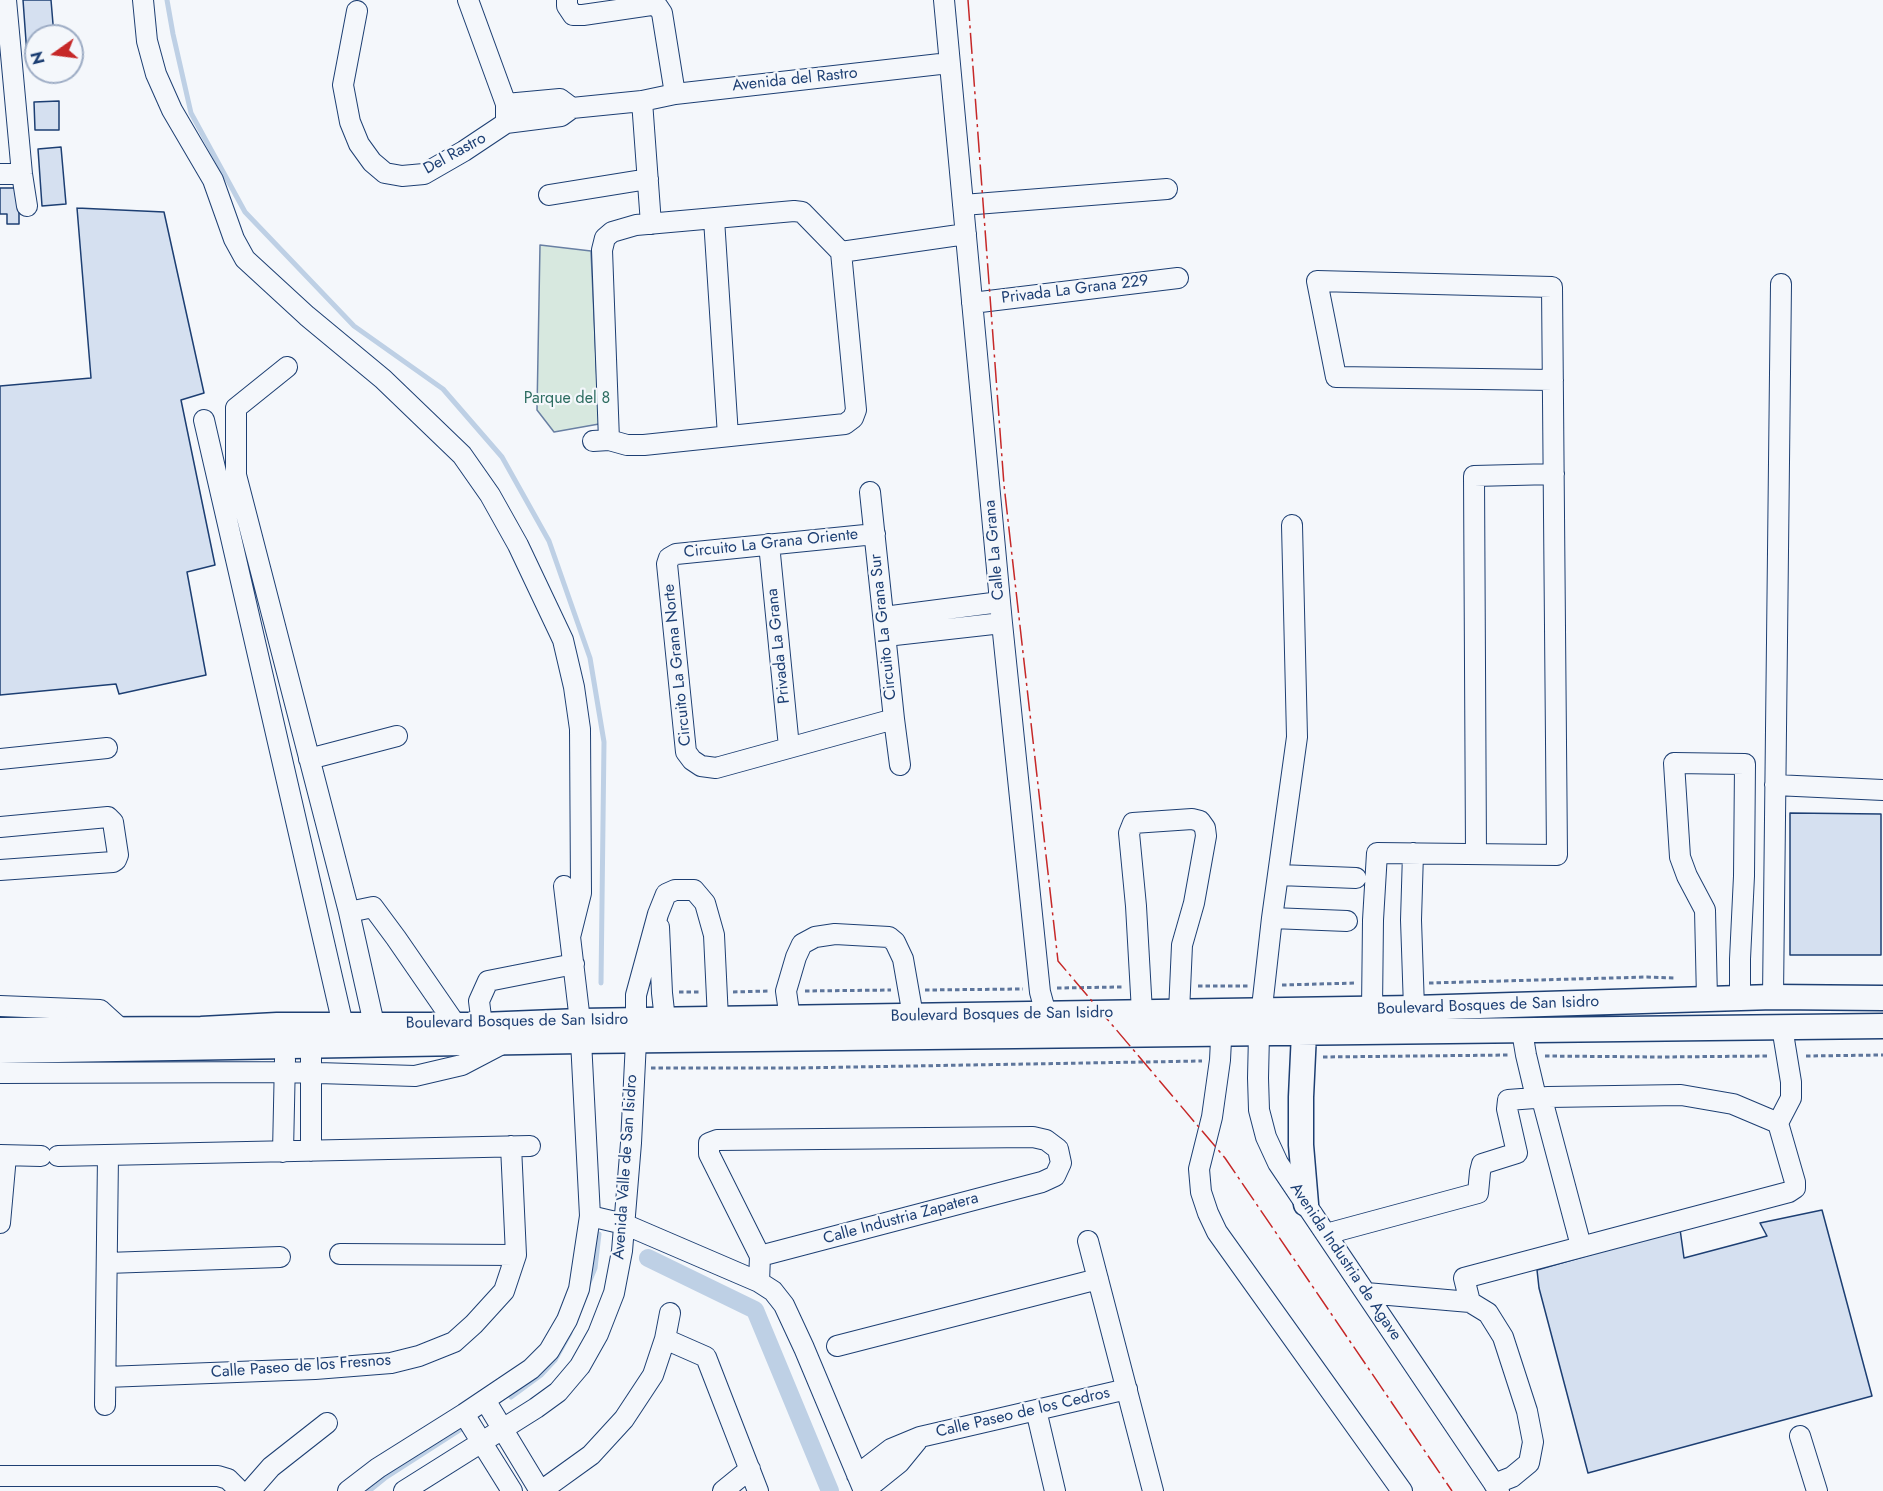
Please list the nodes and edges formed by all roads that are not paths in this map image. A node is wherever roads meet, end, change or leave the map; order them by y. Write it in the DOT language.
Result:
graph roads {
  1 [pos="6,0"];
  2 [pos="143,0"];
  3 [pos="468,0"];
  4 [pos="567,0"];
  5 [pos="944,0"];
  6 [pos="357,11"];
  7 [pos="949,63"];
  8 [pos="675,94"];
  9 [pos="642,101"];
  10 [pos="506,113"];
  11 [pos="0,174"];
  12 [pos="22,174"];
  13 [pos="648,179"];
  14 [pos="1167,189"];
  15 [pos="549,195"];
  16 [pos="963,205"];
  17 [pos="27,206"];
  18 [pos="714,219"];
  19 [pos="651,224"];
  20 [pos="966,234"];
  21 [pos="842,252"];
  22 [pos="1178,278"];
  23 [pos="1781,284"];
  24 [pos="972,303"];
  25 [pos="286,367"];
  26 [pos="1553,380"];
  27 [pos="204,420"];
  28 [pos="728,436"];
  29 [pos="1554,474"];
  30 [pos="870,492"];
  31 [pos="1292,525"];
  32 [pos="875,534"];
  33 [pos="769,544"];
  34 [pos="669,558"];
  35 [pos="1000,602"];
  36 [pos="1002,623"];
  37 [pos="885,626"];
  38 [pos="894,719"];
  39 [pos="397,736"];
  40 [pos="789,747"];
  41 [pos="107,748"];
  42 [pos="0,759"];
  43 [pos="309,759"];
  44 [pos="900,765"];
  45 [pos="1775,785"];
  46 [pos="1883,790"];
  47 [pos="0,827"];
  48 [pos="1413,853"];
  49 [pos="1476,854"];
  50 [pos="0,870"];
  51 [pos="1279,875"];
  52 [pos="1356,878"];
  53 [pos="564,886"];
  54 [pos="349,912"];
  55 [pos="658,914"];
  56 [pos="1272,918"];
  57 [pos="1347,921"];
  58 [pos="570,937"];
  59 [pos="574,964"];
  60 [pos="1773,997"];
  61 [pos="1740,998"];
  62 [pos="1883,998"];
  63 [pos="1707,999"];
  64 [pos="0,1006"];
  65 [pos="1414,1008"];
  66 [pos="1372,1009"];
  67 [pos="1142,1012"];
  68 [pos="1179,1012"];
  69 [pos="913,1016"];
  70 [pos="718,1019"];
  71 [pos="790,1019"];
  72 [pos="665,1020"];
  73 [pos="1260,1022"];
  74 [pos="1222,1023"];
  75 [pos="374,1024"];
  76 [pos="342,1025"];
  77 [pos="456,1025"];
  78 [pos="482,1025"];
  79 [pos="1047,1025"];
  80 [pos="1883,1026"];
  81 [pos="1782,1027"];
  82 [pos="0,1030"];
  83 [pos="122,1030"];
  84 [pos="635,1030"];
  85 [pos="581,1031"];
  86 [pos="1528,1031"];
  87 [pos="1304,1033"];
  88 [pos="311,1036"];
  89 [pos="285,1037"];
  90 [pos="504,1043"];
  91 [pos="0,1052"];
  92 [pos="286,1072"];
  93 [pos="310,1072"];
  94 [pos="0,1073"];
  95 [pos="1542,1099"];
  96 [pos="1778,1123"];
  97 [pos="311,1151"];
  98 [pos="283,1152"];
  99 [pos="108,1155"];
  100 [pos="3,1156"];
  101 [pos="1306,1204"];
  102 [pos="590,1216"];
  103 [pos="0,1223"];
  104 [pos="624,1224"];
  105 [pos="1326,1234"];
  106 [pos="1088,1241"];
  107 [pos="1581,1246"];
  108 [pos="340,1254"];
  109 [pos="516,1255"];
  110 [pos="760,1256"];
  111 [pos="280,1257"];
  112 [pos="107,1263"];
  113 [pos="1098,1279"];
  114 [pos="759,1282"];
  115 [pos="1366,1293"];
  116 [pos="1470,1302"];
  117 [pos="670,1313"];
  118 [pos="665,1339"];
  119 [pos="837,1346"];
  120 [pos="106,1377"];
  121 [pos="1127,1389"];
  122 [pos="485,1400"];
  123 [pos="105,1404"];
  124 [pos="1036,1410"];
  125 [pos="464,1414"];
  126 [pos="327,1423"];
  127 [pos="503,1429"];
  128 [pos="1800,1436"];
  129 [pos="483,1443"];
  130 [pos="750,1469"];
  131 [pos="0,1476"];
  132 [pos="861,1486"];
  133 [pos="1496,1488"];
  134 [pos="240,1491"];
  135 [pos="250,1491"];
  136 [pos="348,1491"];
  137 [pos="404,1491"];
  138 [pos="512,1491"];
  139 [pos="540,1491"];
  140 [pos="723,1491"];
  141 [pos="758,1491"];
  142 [pos="1055,1491"];
  143 [pos="1153,1491"];
  144 [pos="1402,1491"];
  145 [pos="1817,1491"];
  1 -- 12 [label="street"];
  2 -- 58 [label="street"];
  3 -- 10 [label="street"];
  4 -- 8 [label="street"];
  5 -- 7 [label="street"];
  6 -- 10 [label="street, Del Rastro"];
  7 -- 8 [label="street, Avenida del Rastro"];
  7 -- 16 [label="street, Calle La Grana"];
  8 -- 9 [label="street, Avenida del Rastro"];
  9 -- 10 [label="street, Avenida del Rastro"];
  9 -- 13 [label="street"];
  11 -- 12 [label="street"];
  12 -- 17 [label="street"];
  13 -- 15 [label="street"];
  13 -- 19 [label="street"];
  14 -- 16 [label="street"];
  16 -- 20 [label="street, Calle La Grana"];
  18 -- 19 [label="street"];
  18 -- 21 [label="street"];
  18 -- 28 [label="street"];
  19 -- 28 [label="street"];
  20 -- 21 [label="street"];
  20 -- 24 [label="street, Calle La Grana"];
  21 -- 28 [label="street"];
  22 -- 24 [label="street, Privada La Grana 229"];
  23 -- 45 [label="street"];
  24 -- 35 [label="street, Calle La Grana"];
  25 -- 43 [label="street"];
  26 -- 26 [label="street"];
  26 -- 29 [label="street"];
  27 -- 76 [label="street"];
  29 -- 49 [label="street"];
  29 -- 49 [label="street"];
  30 -- 32 [label="street, Circuito La Grana Sur"];
  31 -- 51 [label="street, Avenida Industria de Agave"];
  32 -- 33 [label="street, Circuito La Grana Oriente"];
  32 -- 37 [label="street, Circuito La Grana Sur"];
  33 -- 34 [label="street, Circuito La Grana Oriente"];
  33 -- 40 [label="street, Privada La Grana"];
  34 -- 40 [label="street, Circuito La Grana Norte"];
  35 -- 36 [label="street, Calle La Grana"];
  35 -- 37 [label="street"];
  36 -- 37 [label="street"];
  36 -- 79 [label="street, Calle La Grana"];
  37 -- 38 [label="street, Circuito La Grana Sur"];
  38 -- 40 [label="street"];
  38 -- 44 [label="street, Circuito La Grana Sur"];
  39 -- 43 [label="street"];
  41 -- 42 [label="street"];
  43 -- 54 [label="street"];
  45 -- 46 [label="street"];
  45 -- 60 [label="street"];
  47 -- 50 [label="street"];
  48 -- 49 [label="street"];
  48 -- 65 [label="street"];
  48 -- 66 [label="street"];
  51 -- 52 [label="street"];
  51 -- 56 [label="street, Avenida Industria de Agave"];
  53 -- 58 [label="street, Avenida Valle de San Isidro"];
  54 -- 75 [label="street"];
  54 -- 77 [label="street"];
  55 -- 70 [label="street, Avenida Valle de San Isidro"];
  55 -- 72 [label="street"];
  55 -- 84 [label="street, Avenida Valle de San Isidro"];
  56 -- 57 [label="street"];
  56 -- 73 [label="street, Avenida Industria de Agave"];
  58 -- 59 [label="street, Avenida Valle de San Isidro"];
  59 -- 78 [label="street"];
  59 -- 85 [label="street, Avenida Valle de San Isidro"];
  60 -- 61 [label="main road, Boulevard Bosques de San Isidro"];
  60 -- 62 [label="main road, Boulevard Bosques de San Isidro"];
  61 -- 63 [label="main road, Boulevard Bosques de San Isidro"];
  61 -- 63 [label="street"];
  63 -- 65 [label="main road, Boulevard Bosques de San Isidro"];
  64 -- 83 [label="street"];
  65 -- 66 [label="main road, Boulevard Bosques de San Isidro"];
  66 -- 73 [label="main road, Boulevard Bosques de San Isidro"];
  67 -- 68 [label="main road, Boulevard Bosques de San Isidro"];
  67 -- 68 [label="street"];
  67 -- 79 [label="main road, Boulevard Bosques de San Isidro"];
  68 -- 74 [label="main road, Boulevard Bosques de San Isidro"];
  69 -- 71 [label="main road, Boulevard Bosques de San Isidro"];
  69 -- 71 [label="street"];
  69 -- 79 [label="main road, Boulevard Bosques de San Isidro"];
  70 -- 71 [label="main road, Boulevard Bosques de San Isidro"];
  70 -- 72 [label="main road, Boulevard Bosques de San Isidro"];
  72 -- 84 [label="main road, Boulevard Bosques de San Isidro"];
  73 -- 74 [label="main road, Boulevard Bosques de San Isidro"];
  73 -- 87 [label="main road, Boulevard Bosques de San Isidro"];
  73 -- 101 [label="street, Avenida Industria de Agave"];
  74 -- 79 [label="main road, Boulevard Bosques de San Isidro"];
  74 -- 144 [label="street"];
  75 -- 76 [label="main road, Boulevard Bosques de San Isidro"];
  75 -- 77 [label="main road, Boulevard Bosques de San Isidro"];
  76 -- 88 [label="main road, Boulevard Bosques de San Isidro"];
  77 -- 78 [label="main road, Boulevard Bosques de San Isidro"];
  78 -- 85 [label="main road, Boulevard Bosques de San Isidro"];
  79 -- 84 [label="main road, Boulevard Bosques de San Isidro"];
  80 -- 81 [label="main road, Boulevard Bosques de San Isidro"];
  81 -- 86 [label="main road, Boulevard Bosques de San Isidro"];
  81 -- 96 [label="street"];
  82 -- 83 [label="main road, Boulevard Bosques de San Isidro"];
  83 -- 89 [label="main road, Boulevard Bosques de San Isidro"];
  84 -- 85 [label="main road, Boulevard Bosques de San Isidro"];
  84 -- 104 [label="street, Avenida Valle de San Isidro"];
  85 -- 90 [label="main road, Boulevard Bosques de San Isidro"];
  85 -- 102 [label="street, Avenida Valle de San Isidro"];
  86 -- 87 [label="main road, Boulevard Bosques de San Isidro"];
  86 -- 95 [label="street"];
  87 -- 101 [label="main road"];
  88 -- 89 [label="main road, Boulevard Bosques de San Isidro"];
  88 -- 90 [label="main road, Boulevard Bosques de San Isidro"];
  88 -- 93 [label="street"];
  89 -- 91 [label="main road, Boulevard Bosques de San Isidro"];
  89 -- 92 [label="street"];
  90 -- 93 [label="street, Boulevard Bosques de San Isidro"];
  92 -- 93 [label="street, Boulevard Bosques de San Isidro"];
  92 -- 94 [label="street, Boulevard Bosques de San Isidro"];
  92 -- 98 [label="street"];
  93 -- 97 [label="street"];
  95 -- 96 [label="street"];
  95 -- 105 [label="street"];
  95 -- 107 [label="street"];
  96 -- 107 [label="street"];
  97 -- 98 [label="street, Calle Paseo de los Fresnos"];
  97 -- 109 [label="street, Calle Paseo de los Fresnos"];
  98 -- 99 [label="street, Calle Paseo de los Fresnos"];
  99 -- 100 [label="street, Calle Paseo de los Fresnos"];
  99 -- 112 [label="street"];
  100 -- 103 [label="street"];
  101 -- 105 [label="street, Avenida Industria de Agave"];
  102 -- 104 [label="street"];
  102 -- 122 [label="street, Avenida Valle de San Isidro"];
  104 -- 114 [label="street"];
  104 -- 127 [label="street, Avenida Valle de San Isidro"];
  105 -- 115 [label="street, Avenida Industria de Agave"];
  106 -- 113 [label="street, Calle Paseo de los Cedros"];
  107 -- 116 [label="street"];
  108 -- 109 [label="street"];
  109 -- 120 [label="street, Calle Paseo de los Fresnos"];
  110 -- 110 [label="street, Calle Industria Zapatera"];
  110 -- 114 [label="street"];
  111 -- 112 [label="street"];
  112 -- 120 [label="street"];
  113 -- 119 [label="street"];
  113 -- 121 [label="street, Calle Paseo de los Cedros"];
  114 -- 132 [label="street"];
  115 -- 116 [label="street"];
  115 -- 133 [label="street, Avenida Industria de Agave"];
  116 -- 133 [label="street"];
  117 -- 118 [label="street"];
  118 -- 130 [label="street"];
  118 -- 139 [label="street"];
  120 -- 123 [label="street"];
  121 -- 124 [label="street, Calle Paseo de los Cedros"];
  121 -- 143 [label="street, Calle Paseo de los Cedros"];
  122 -- 125 [label="street, Avenida Valle de San Isidro"];
  122 -- 127 [label="street"];
  124 -- 132 [label="street, Calle Paseo de los Cedros"];
  124 -- 142 [label="street"];
  125 -- 129 [label="street"];
  125 -- 136 [label="street, Avenida Valle de San Isidro"];
  126 -- 135 [label="street"];
  127 -- 129 [label="street, Avenida Valle de San Isidro"];
  127 -- 139 [label="street"];
  128 -- 145 [label="street"];
  129 -- 137 [label="street, Avenida Valle de San Isidro"];
  129 -- 138 [label="street"];
  130 -- 140 [label="street"];
  130 -- 141 [label="street"];
  131 -- 134 [label="street"];
}
